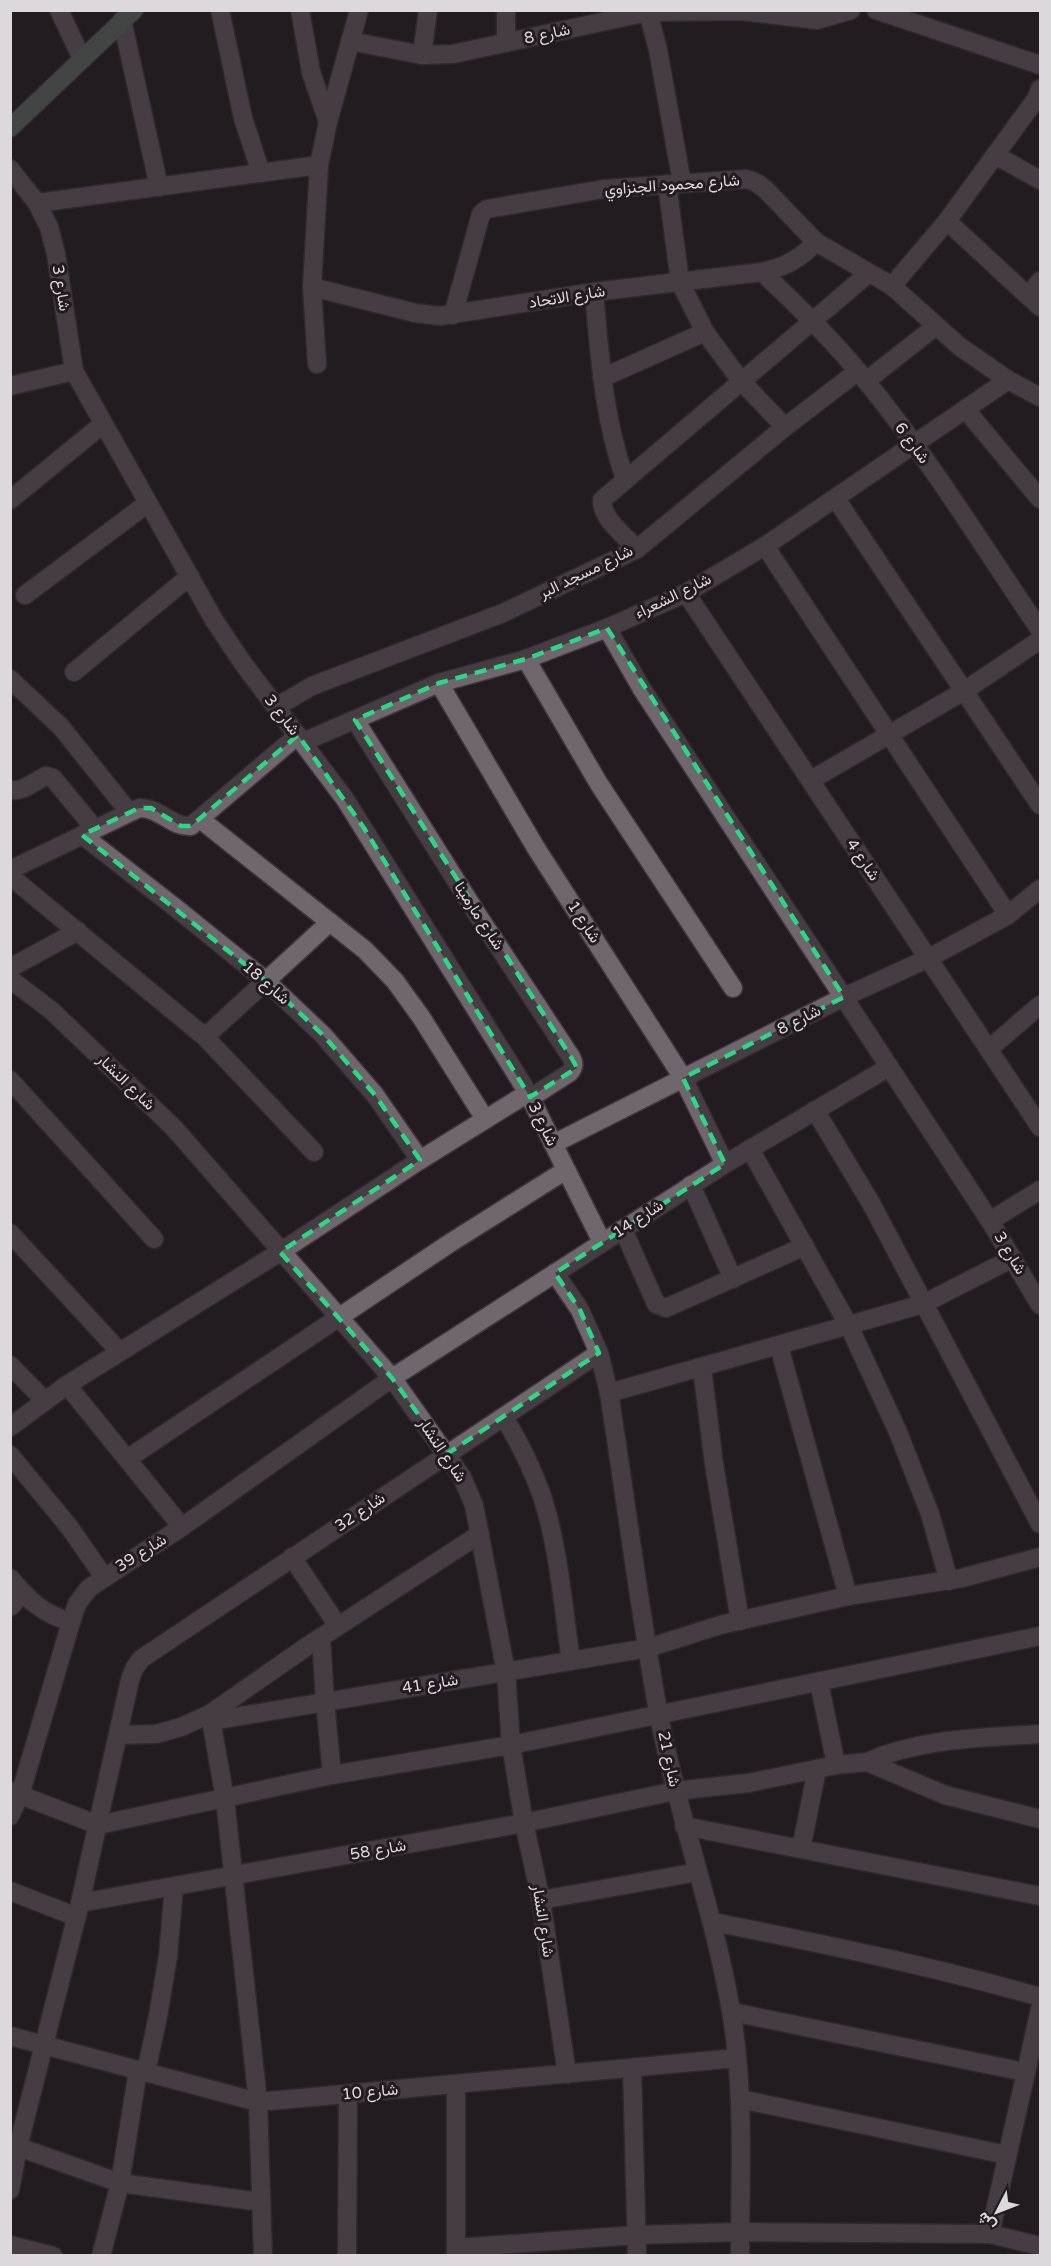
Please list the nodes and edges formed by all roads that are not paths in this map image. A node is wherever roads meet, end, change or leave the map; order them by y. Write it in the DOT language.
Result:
graph roads {
  1 [pos="59,10"];
  2 [pos="219,10"];
  3 [pos="300,10"];
  4 [pos="359,10"];
  5 [pos="428,10"];
  6 [pos="506,10"];
  7 [pos="850,10"];
  8 [pos="879,11"];
  9 [pos="648,12"];
  10 [pos="625,14"];
  11 [pos="128,15"];
  12 [pos="350,41"];
  13 [pos="506,43"];
  14 [pos="422,55"];
  15 [pos="82,59"];
  16 [pos="1041,65"];
  17 [pos="1039,96"];
  18 [pos="328,122"];
  19 [pos="10,128"];
  20 [pos="995,155"];
  21 [pos="319,165"];
  22 [pos="10,170"];
  23 [pos="261,173"];
  24 [pos="1041,180"];
  25 [pos="674,184"];
  26 [pos="159,187"];
  27 [pos="37,203"];
  28 [pos="946,221"];
  29 [pos="816,242"];
  30 [pos="762,272"];
  31 [pos="869,273"];
  32 [pos="1041,281"];
  33 [pos="680,282"];
  34 [pos="312,286"];
  35 [pos="892,286"];
  36 [pos="594,291"];
  37 [pos="1035,301"];
  38 [pos="453,315"];
  39 [pos="813,320"];
  40 [pos="936,326"];
  41 [pos="705,332"];
  42 [pos="317,364"];
  43 [pos="74,371"];
  44 [pos="862,376"];
  45 [pos="602,378"];
  46 [pos="1008,380"];
  47 [pos="741,381"];
  48 [pos="10,386"];
  49 [pos="1041,397"];
  50 [pos="966,410"];
  51 [pos="103,424"];
  52 [pos="785,427"];
  53 [pos="915,446"];
  54 [pos="625,479"];
  55 [pos="836,499"];
  56 [pos="1041,499"];
  57 [pos="10,500"];
  58 [pos="148,502"];
  59 [pos="765,546"];
  60 [pos="636,549"];
  61 [pos="190,576"];
  62 [pos="686,593"];
  63 [pos="25,595"];
  64 [pos="607,628"];
  65 [pos="1041,630"];
  66 [pos="1041,640"];
  67 [pos="526,659"];
  68 [pos="74,672"];
  69 [pos="10,679"];
  70 [pos="439,683"];
  71 [pos="964,691"];
  72 [pos="276,707"];
  73 [pos="355,720"];
  74 [pos="889,734"];
  75 [pos="300,739"];
  76 [pos="810,780"];
  77 [pos="10,790"];
  78 [pos="1041,805"];
  79 [pos="129,812"];
  80 [pos="200,819"];
  81 [pos="89,832"];
  82 [pos="10,870"];
  83 [pos="10,876"];
  84 [pos="1041,889"];
  85 [pos="1008,915"];
  86 [pos="330,922"];
  87 [pos="78,931"];
  88 [pos="929,958"];
  89 [pos="10,968"];
  90 [pos="10,979"];
  91 [pos="266,981"];
  92 [pos="733,988"];
  93 [pos="844,998"];
  94 [pos="1041,1005"];
  95 [pos="205,1037"];
  96 [pos="989,1049"];
  97 [pos="889,1066"];
  98 [pos="683,1078"];
  99 [pos="10,1080"];
  100 [pos="529,1095"];
  101 [pos="815,1110"];
  102 [pos="485,1119"];
  103 [pos="1041,1127"];
  104 [pos="553,1144"];
  105 [pos="750,1149"];
  106 [pos="314,1152"];
  107 [pos="420,1160"];
  108 [pos="724,1164"];
  109 [pos="566,1170"];
  110 [pos="691,1185"];
  111 [pos="1041,1190"];
  112 [pos="990,1221"];
  113 [pos="623,1229"];
  114 [pos="10,1233"];
  115 [pos="154,1239"];
  116 [pos="602,1242"];
  117 [pos="805,1246"];
  118 [pos="280,1252"];
  119 [pos="1012,1258"];
  120 [pos="555,1273"];
  121 [pos="733,1279"];
  122 [pos="923,1304"];
  123 [pos="1041,1305"];
  124 [pos="338,1318"];
  125 [pos="849,1326"];
  126 [pos="779,1346"];
  127 [pos="120,1352"];
  128 [pos="599,1353"];
  129 [pos="10,1365"];
  130 [pos="702,1368"];
  131 [pos="392,1378"];
  132 [pos="66,1385"];
  133 [pos="609,1393"];
  134 [pos="45,1401"];
  135 [pos="504,1417"];
  136 [pos="10,1427"];
  137 [pos="447,1454"];
  138 [pos="10,1455"];
  139 [pos="127,1459"];
  140 [pos="1041,1524"];
  141 [pos="182,1527"];
  142 [pos="480,1534"];
  143 [pos="292,1557"];
  144 [pos="1041,1557"];
  145 [pos="104,1577"];
  146 [pos="10,1578"];
  147 [pos="949,1581"];
  148 [pos="24,1593"];
  149 [pos="848,1596"];
  150 [pos="10,1607"];
  151 [pos="740,1621"];
  152 [pos="71,1622"];
  153 [pos="338,1626"];
  154 [pos="1041,1636"];
  155 [pos="321,1637"];
  156 [pos="648,1648"];
  157 [pos="571,1661"];
  158 [pos="506,1672"];
  159 [pos="819,1682"];
  160 [pos="325,1701"];
  161 [pos="659,1715"];
  162 [pos="211,1718"];
  163 [pos="1041,1734"];
  164 [pos="118,1735"];
  165 [pos="511,1745"];
  166 [pos="867,1762"];
  167 [pos="836,1765"];
  168 [pos="817,1769"];
  169 [pos="332,1775"];
  170 [pos="675,1791"];
  171 [pos="15,1793"];
  172 [pos="225,1799"];
  173 [pos="10,1816"];
  174 [pos="1041,1819"];
  175 [pos="524,1823"];
  176 [pos="98,1825"];
  177 [pos="684,1826"];
  178 [pos="801,1849"];
  179 [pos="698,1872"];
  180 [pos="233,1876"];
  181 [pos="174,1887"];
  182 [pos="10,1891"];
  183 [pos="1041,1896"];
  184 [pos="541,1900"];
  185 [pos="78,1910"];
  186 [pos="713,1922"];
  187 [pos="1041,1997"];
  188 [pos="1041,2009"];
  189 [pos="732,2012"];
  190 [pos="10,2036"];
  191 [pos="45,2045"];
  192 [pos="737,2058"];
  193 [pos="632,2068"];
  194 [pos="142,2071"];
  195 [pos="1025,2072"];
  196 [pos="567,2074"];
  197 [pos="456,2084"];
  198 [pos="348,2094"];
  199 [pos="740,2098"];
  200 [pos="258,2102"];
  201 [pos="14,2145"];
  202 [pos="1007,2155"];
  203 [pos="120,2183"];
  204 [pos="10,2190"];
  205 [pos="261,2202"];
  206 [pos="740,2232"];
  207 [pos="990,2234"];
  208 [pos="636,2235"];
  209 [pos="10,2245"];
  210 [pos="1041,2246"];
  211 [pos="549,2248"];
  212 [pos="456,2252"];
  213 [pos="53,2256"];
  214 [pos="101,2256"];
  215 [pos="263,2256"];
  216 [pos="347,2256"];
  217 [pos="637,2256"];
  218 [pos="740,2256"];
  1 -- 15 [label="street"];
  2 -- 23 [label="street"];
  3 -- 18 [label="street"];
  4 -- 12 [label="street"];
  5 -- 14 [label="street"];
  6 -- 13 [label="street"];
  7 -- 9 [label="street, شارع 8"];
  8 -- 16 [label="street"];
  9 -- 10 [label="street, شارع 8"];
  9 -- 25 [label="street"];
  10 -- 13 [label="street, شارع 8"];
  11 -- 15 [label="street"];
  11 -- 26 [label="street"];
  12 -- 14 [label="street, شارع 8"];
  12 -- 18 [label="street"];
  13 -- 14 [label="street, شارع 8"];
  15 -- 19 [label="street"];
  17 -- 20 [label="street"];
  18 -- 21 [label="street"];
  20 -- 24 [label="street"];
  20 -- 28 [label="street"];
  21 -- 23 [label="street"];
  21 -- 34 [label="street"];
  22 -- 27 [label="street, شارع 3"];
  23 -- 26 [label="street"];
  25 -- 29 [label="street, شارع محمود الجنزاوي"];
  25 -- 33 [label="street"];
  25 -- 38 [label="street, شارع محمود الجنزاوي"];
  26 -- 27 [label="street"];
  27 -- 43 [label="street, شارع 3"];
  28 -- 35 [label="street"];
  28 -- 37 [label="street"];
  29 -- 30 [label="street, شارع الاتحاد"];
  29 -- 31 [label="street, شارع محمود الجنزاوي"];
  30 -- 33 [label="street, شارع الاتحاد"];
  30 -- 39 [label="street, شارع 6"];
  31 -- 35 [label="street, شارع محمود الجنزاوي"];
  31 -- 39 [label="street"];
  32 -- 37 [label="street"];
  33 -- 36 [label="street, شارع الاتحاد"];
  33 -- 41 [label="street"];
  34 -- 38 [label="street, شارع الاتحاد"];
  34 -- 42 [label="street"];
  35 -- 40 [label="street, شارع محمود الجنزاوي"];
  36 -- 38 [label="street, شارع الاتحاد"];
  36 -- 45 [label="street"];
  39 -- 44 [label="street, شارع 6"];
  39 -- 47 [label="street"];
  40 -- 44 [label="street, شارع مسجد البر"];
  40 -- 46 [label="street, شارع محمود الجنزاوي"];
  41 -- 45 [label="street"];
  41 -- 47 [label="street"];
  43 -- 48 [label="street"];
  43 -- 51 [label="street, شارع 3"];
  44 -- 52 [label="street, شارع مسجد البر"];
  44 -- 53 [label="street, شارع 6"];
  45 -- 54 [label="street"];
  46 -- 49 [label="street, شارع محمود الجنزاوي"];
  46 -- 50 [label="street, شارع الشعراء"];
  47 -- 52 [label="street"];
  47 -- 54 [label="street"];
  50 -- 53 [label="street, شارع الشعراء"];
  50 -- 56 [label="street"];
  51 -- 57 [label="street"];
  51 -- 58 [label="street, شارع 3"];
  52 -- 60 [label="street, شارع مسجد البر"];
  53 -- 55 [label="street, شارع الشعراء"];
  53 -- 65 [label="street, شارع 6"];
  54 -- 60 [label="street"];
  55 -- 59 [label="street, شارع الشعراء"];
  55 -- 71 [label="street"];
  58 -- 61 [label="street, شارع 3"];
  58 -- 63 [label="street"];
  59 -- 62 [label="street, شارع الشعراء"];
  59 -- 74 [label="street"];
  60 -- 72 [label="street, شارع مسجد البر"];
  61 -- 68 [label="street"];
  61 -- 72 [label="street, شارع 3"];
  62 -- 64 [label="street, شارع الشعراء"];
  62 -- 76 [label="street, شارع 4"];
  64 -- 67 [label="street, شارع الشعراء"];
  64 -- 93 [label="street, شارع 3"];
  66 -- 71 [label="street"];
  67 -- 70 [label="street, شارع الشعراء"];
  67 -- 92 [label="street"];
  69 -- 79 [label="street"];
  70 -- 73 [label="street, شارع الشعراء"];
  70 -- 98 [label="street, شارع 1"];
  71 -- 74 [label="street"];
  71 -- 78 [label="street"];
  72 -- 75 [label="street, شارع 3"];
  73 -- 75 [label="street, شارع الشعراء"];
  73 -- 100 [label="street, شارع مارمينا"];
  74 -- 76 [label="street"];
  74 -- 85 [label="street"];
  75 -- 80 [label="street"];
  75 -- 100 [label="street, شارع 3"];
  76 -- 88 [label="street, شارع 4"];
  77 -- 81 [label="street"];
  79 -- 80 [label="street"];
  79 -- 81 [label="street"];
  80 -- 86 [label="street"];
  81 -- 82 [label="street"];
  81 -- 91 [label="street, شارع 18"];
  83 -- 87 [label="street"];
  84 -- 85 [label="street, شارع 8"];
  85 -- 88 [label="street, شارع 8"];
  86 -- 91 [label="street"];
  86 -- 102 [label="street"];
  87 -- 89 [label="street"];
  87 -- 95 [label="street"];
  88 -- 93 [label="street, شارع 8"];
  88 -- 96 [label="street, شارع 4"];
  90 -- 118 [label="street, شارع النشار"];
  91 -- 95 [label="street"];
  91 -- 107 [label="street, شارع 18"];
  93 -- 97 [label="street, شارع 3"];
  93 -- 98 [label="street, شارع 8"];
  94 -- 96 [label="street"];
  95 -- 106 [label="street"];
  96 -- 103 [label="street, شارع 4"];
  97 -- 101 [label="street, شارع 14"];
  97 -- 112 [label="street, شارع 3"];
  98 -- 104 [label="street, شارع 8"];
  98 -- 108 [label="street, شارع 1"];
  99 -- 115 [label="street"];
  100 -- 102 [label="street, شارع مارمينا"];
  100 -- 104 [label="street, شارع 3"];
  101 -- 105 [label="street, شارع 14"];
  101 -- 122 [label="street"];
  102 -- 107 [label="street, شارع مارمينا"];
  104 -- 109 [label="street, شارع 3"];
  105 -- 108 [label="street, شارع 14"];
  105 -- 117 [label="street"];
  107 -- 118 [label="street, شارع مارمينا"];
  108 -- 110 [label="street, شارع 14"];
  109 -- 116 [label="street, شارع 3"];
  109 -- 124 [label="street"];
  110 -- 113 [label="street, شارع 14"];
  110 -- 121 [label="street"];
  111 -- 112 [label="street"];
  112 -- 119 [label="street, شارع 3"];
  113 -- 116 [label="street, شارع 14"];
  113 -- 121 [label="street"];
  114 -- 127 [label="street"];
  116 -- 120 [label="street, شارع 14"];
  117 -- 121 [label="street"];
  117 -- 125 [label="street"];
  118 -- 124 [label="street, شارع النشار"];
  118 -- 127 [label="street, شارع مارمينا"];
  119 -- 122 [label="street"];
  119 -- 123 [label="street, شارع 3"];
  120 -- 128 [label="street, شارع 21"];
  120 -- 131 [label="street, شارع 14"];
  122 -- 125 [label="street"];
  122 -- 140 [label="street"];
  124 -- 131 [label="street, شارع النشار"];
  124 -- 139 [label="street"];
  125 -- 126 [label="street"];
  125 -- 147 [label="street"];
  126 -- 130 [label="street"];
  126 -- 149 [label="street"];
  127 -- 132 [label="street, شارع مارمينا"];
  128 -- 133 [label="street, شارع 21"];
  128 -- 135 [label="street, شارع 32"];
  129 -- 134 [label="street"];
  130 -- 133 [label="street"];
  130 -- 151 [label="street"];
  131 -- 137 [label="street, شارع النشار"];
  131 -- 141 [label="street, شارع 39"];
  132 -- 134 [label="street, شارع مارمينا"];
  132 -- 139 [label="street"];
  133 -- 156 [label="street, شارع 21"];
  134 -- 136 [label="street, شارع مارمينا"];
  135 -- 137 [label="street, شارع 32"];
  135 -- 157 [label="street"];
  137 -- 142 [label="street, شارع النشار"];
  137 -- 143 [label="street, شارع 32"];
  138 -- 145 [label="street"];
  139 -- 141 [label="street"];
  141 -- 145 [label="street, شارع 39"];
  142 -- 153 [label="street"];
  142 -- 158 [label="street, شارع النشار"];
  143 -- 153 [label="street"];
  143 -- 164 [label="street, شارع 32"];
  144 -- 147 [label="street, شارع 41"];
  145 -- 152 [label="street, شارع 39"];
  146 -- 148 [label="street"];
  147 -- 149 [label="street, شارع 41"];
  148 -- 150 [label="street"];
  148 -- 152 [label="street"];
  149 -- 151 [label="street, شارع 41"];
  151 -- 156 [label="street, شارع 41"];
  152 -- 171 [label="street, شارع 39"];
  153 -- 155 [label="street"];
  154 -- 159 [label="street"];
  155 -- 160 [label="street"];
  155 -- 162 [label="street"];
  156 -- 157 [label="street, شارع 41"];
  156 -- 161 [label="street, شارع 21"];
  157 -- 158 [label="street, شارع 41"];
  158 -- 160 [label="street, شارع 41"];
  158 -- 165 [label="street, شارع النشار"];
  159 -- 161 [label="street"];
  159 -- 167 [label="street"];
  160 -- 162 [label="street, شارع 41"];
  160 -- 169 [label="street"];
  161 -- 165 [label="street"];
  161 -- 170 [label="street, شارع 21"];
  162 -- 164 [label="street"];
  162 -- 172 [label="street"];
  163 -- 166 [label="street"];
  164 -- 176 [label="street"];
  165 -- 169 [label="street"];
  165 -- 175 [label="street, شارع النشار"];
  166 -- 167 [label="street, شارع 58"];
  166 -- 174 [label="street"];
  167 -- 168 [label="street, شارع 58"];
  168 -- 170 [label="street, شارع 58"];
  168 -- 178 [label="street"];
  169 -- 172 [label="street"];
  170 -- 175 [label="street, شارع 58"];
  170 -- 177 [label="street, شارع 21"];
  171 -- 173 [label="street, شارع 39"];
  171 -- 176 [label="street"];
  172 -- 176 [label="street"];
  172 -- 180 [label="street"];
  175 -- 180 [label="street, شارع 58"];
  175 -- 184 [label="street, شارع النشار"];
  176 -- 185 [label="street"];
  177 -- 178 [label="street"];
  177 -- 179 [label="street, شارع 21"];
  178 -- 183 [label="street"];
  179 -- 184 [label="street"];
  179 -- 186 [label="street, شارع 21"];
  180 -- 181 [label="street, شارع 58"];
  180 -- 200 [label="street"];
  181 -- 185 [label="street, شارع 58"];
  181 -- 194 [label="street"];
  182 -- 185 [label="street"];
  184 -- 196 [label="street, شارع النشار"];
  185 -- 191 [label="street"];
  186 -- 187 [label="street"];
  186 -- 189 [label="street, شارع 21"];
  188 -- 195 [label="street"];
  189 -- 192 [label="street, شارع 21"];
  189 -- 195 [label="street"];
  190 -- 191 [label="street, شارع 10"];
  191 -- 194 [label="street, شارع 10"];
  191 -- 201 [label="street"];
  192 -- 193 [label="street, شارع 10"];
  192 -- 199 [label="street, شارع 21"];
  193 -- 196 [label="street, شارع 10"];
  193 -- 208 [label="street"];
  194 -- 200 [label="street, شارع 10"];
  194 -- 203 [label="street"];
  195 -- 202 [label="street"];
  196 -- 197 [label="street, شارع 10"];
  197 -- 198 [label="street, شارع 10"];
  197 -- 212 [label="street"];
  198 -- 200 [label="street, شارع 10"];
  198 -- 216 [label="street"];
  199 -- 202 [label="street"];
  199 -- 206 [label="street, شارع 21"];
  200 -- 205 [label="street"];
  201 -- 203 [label="street"];
  201 -- 204 [label="street"];
  202 -- 207 [label="street"];
  203 -- 205 [label="street"];
  203 -- 214 [label="street"];
  205 -- 215 [label="street"];
  206 -- 207 [label="street"];
  206 -- 208 [label="street"];
  206 -- 218 [label="street, شارع 21"];
  207 -- 210 [label="street"];
  208 -- 211 [label="street"];
  208 -- 217 [label="street"];
  209 -- 213 [label="street"];
  211 -- 212 [label="street"];
}
